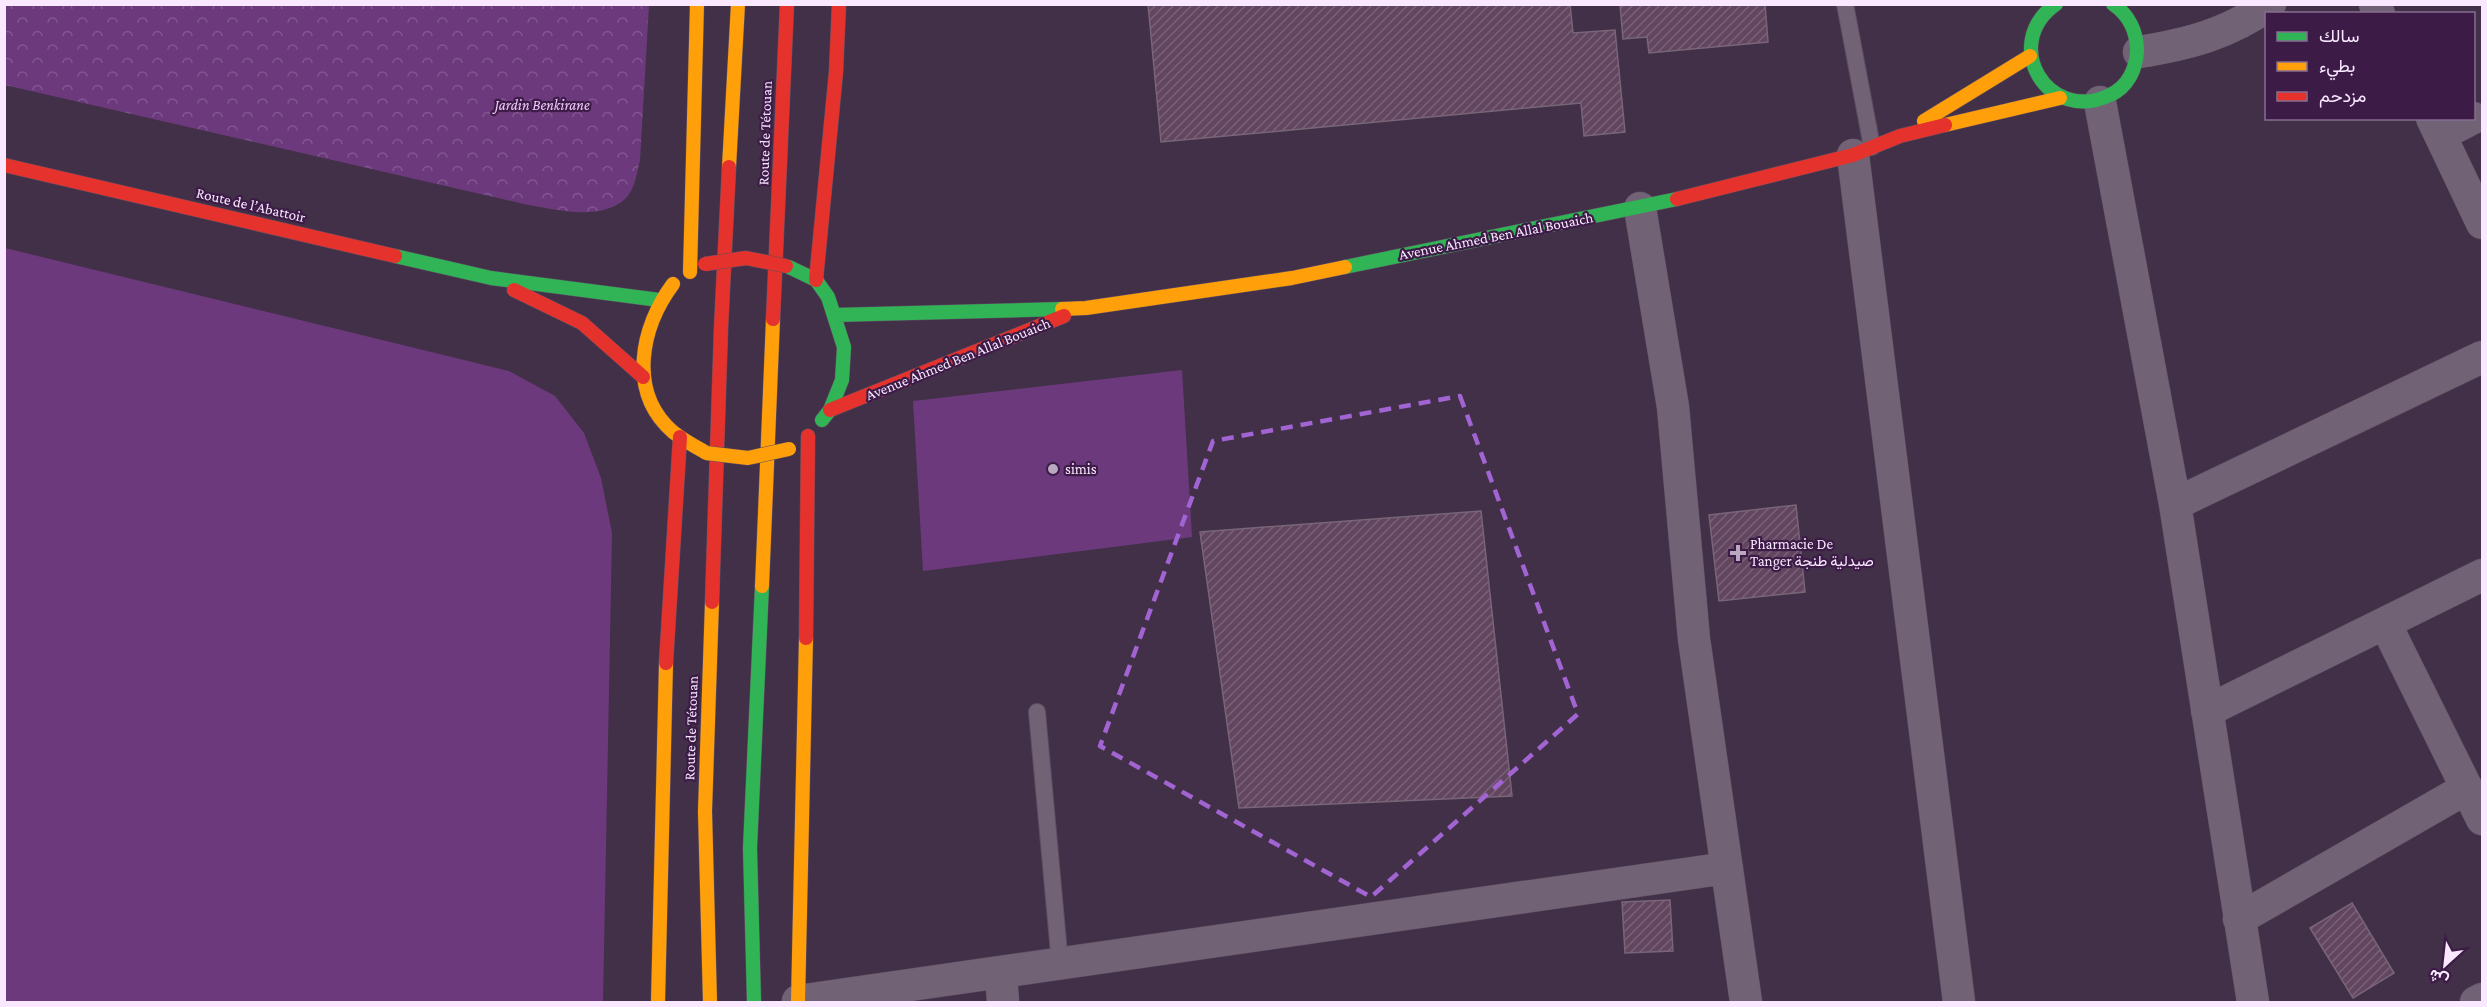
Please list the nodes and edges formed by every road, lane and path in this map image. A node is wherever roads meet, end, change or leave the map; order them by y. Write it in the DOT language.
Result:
graph roads {
  1 [pos="697,4"];
  2 [pos="738,4"];
  3 [pos="787,4"];
  4 [pos="839,4"];
  5 [pos="1845,4"];
  6 [pos="2113,4"];
  7 [pos="2270,4"];
  8 [pos="2052,6"];
  9 [pos="2139,52"];
  10 [pos="2030,56"];
  11 [pos="2060,98"];
  12 [pos="2100,102"];
  13 [pos="2465,120"];
  14 [pos="2436,127"];
  15 [pos="1900,136"];
  16 [pos="1862,151"];
  17 [pos="4,165"];
  18 [pos="1640,208"];
  19 [pos="2482,223"];
  20 [pos="690,272"];
  21 [pos="491,278"];
  22 [pos="816,280"];
  23 [pos="659,300"];
  24 [pos="1086,308"];
  25 [pos="834,315"];
  26 [pos="2482,357"];
  27 [pos="643,377"];
  28 [pos="830,410"];
  29 [pos="808,436"];
  30 [pos="680,437"];
  31 [pos="2175,504"];
  32 [pos="2482,575"];
  33 [pos="2385,623"];
  34 [pos="2207,711"];
  35 [pos="1037,712"];
  36 [pos="2467,788"];
  37 [pos="2482,819"];
  38 [pos="1727,868"];
  39 [pos="2239,919"];
  40 [pos="1060,964"];
  41 [pos="1002,988"];
  42 [pos="2482,999"];
  43 [pos="798,1001"];
  44 [pos="658,1002"];
  45 [pos="710,1002"];
  46 [pos="754,1002"];
  47 [pos="1746,1002"];
  48 [pos="1959,1002"];
  49 [pos="2253,1002"];
  50 [pos="2476,1002"];
  1 -- 20 [label="main road"];
  2 -- 45 [label="main road, Route de Tétouan"];
  3 -- 46 [label="main road, Route de Tétouan"];
  4 -- 22 [label="main road"];
  5 -- 16 [label="lane"];
  6 -- 9 [label="main road"];
  7 -- 9 [label="street"];
  8 -- 10 [label="main road"];
  9 -- 12 [label="main road"];
  10 -- 11 [label="main road"];
  10 -- 15 [label="main road, Avenue Ahmed Ben Allal Bouaich"];
  11 -- 12 [label="main road"];
  11 -- 15 [label="main road, Avenue Ahmed Ben Allal Bouaich"];
  12 -- 31 [label="street"];
  13 -- 14 [label="street"];
  14 -- 19 [label="street"];
  15 -- 16 [label="main road, Avenue Ahmed Ben Allal Bouaich"];
  16 -- 18 [label="main road, Avenue Ahmed Ben Allal Bouaich"];
  16 -- 48 [label="street"];
  17 -- 21 [label="main road, Route de l’Abattoir"];
  18 -- 24 [label="main road, Avenue Ahmed Ben Allal Bouaich"];
  18 -- 38 [label="street"];
  20 -- 22 [label="main road, bridge"];
  20 -- 23 [label="main road"];
  21 -- 23 [label="main road, Route de l’Abattoir"];
  21 -- 27 [label="main road, Route de l’Abattoir"];
  22 -- 25 [label="main road"];
  23 -- 27 [label="main road"];
  24 -- 25 [label="main road, Avenue Ahmed Ben Allal Bouaich"];
  24 -- 28 [label="main road, Avenue Ahmed Ben Allal Bouaich"];
  25 -- 28 [label="main road"];
  26 -- 31 [label="street"];
  27 -- 30 [label="main road"];
  28 -- 29 [label="main road"];
  29 -- 30 [label="main road, bridge"];
  29 -- 43 [label="main road"];
  30 -- 44 [label="main road"];
  31 -- 34 [label="street"];
  32 -- 33 [label="street"];
  33 -- 34 [label="street"];
  33 -- 36 [label="street"];
  34 -- 39 [label="street"];
  35 -- 40 [label="lane"];
  36 -- 37 [label="street"];
  36 -- 39 [label="street"];
  38 -- 40 [label="street"];
  38 -- 47 [label="street"];
  39 -- 49 [label="street"];
  40 -- 41 [label="street"];
  41 -- 43 [label="street"];
  42 -- 50 [label="street"];
}
